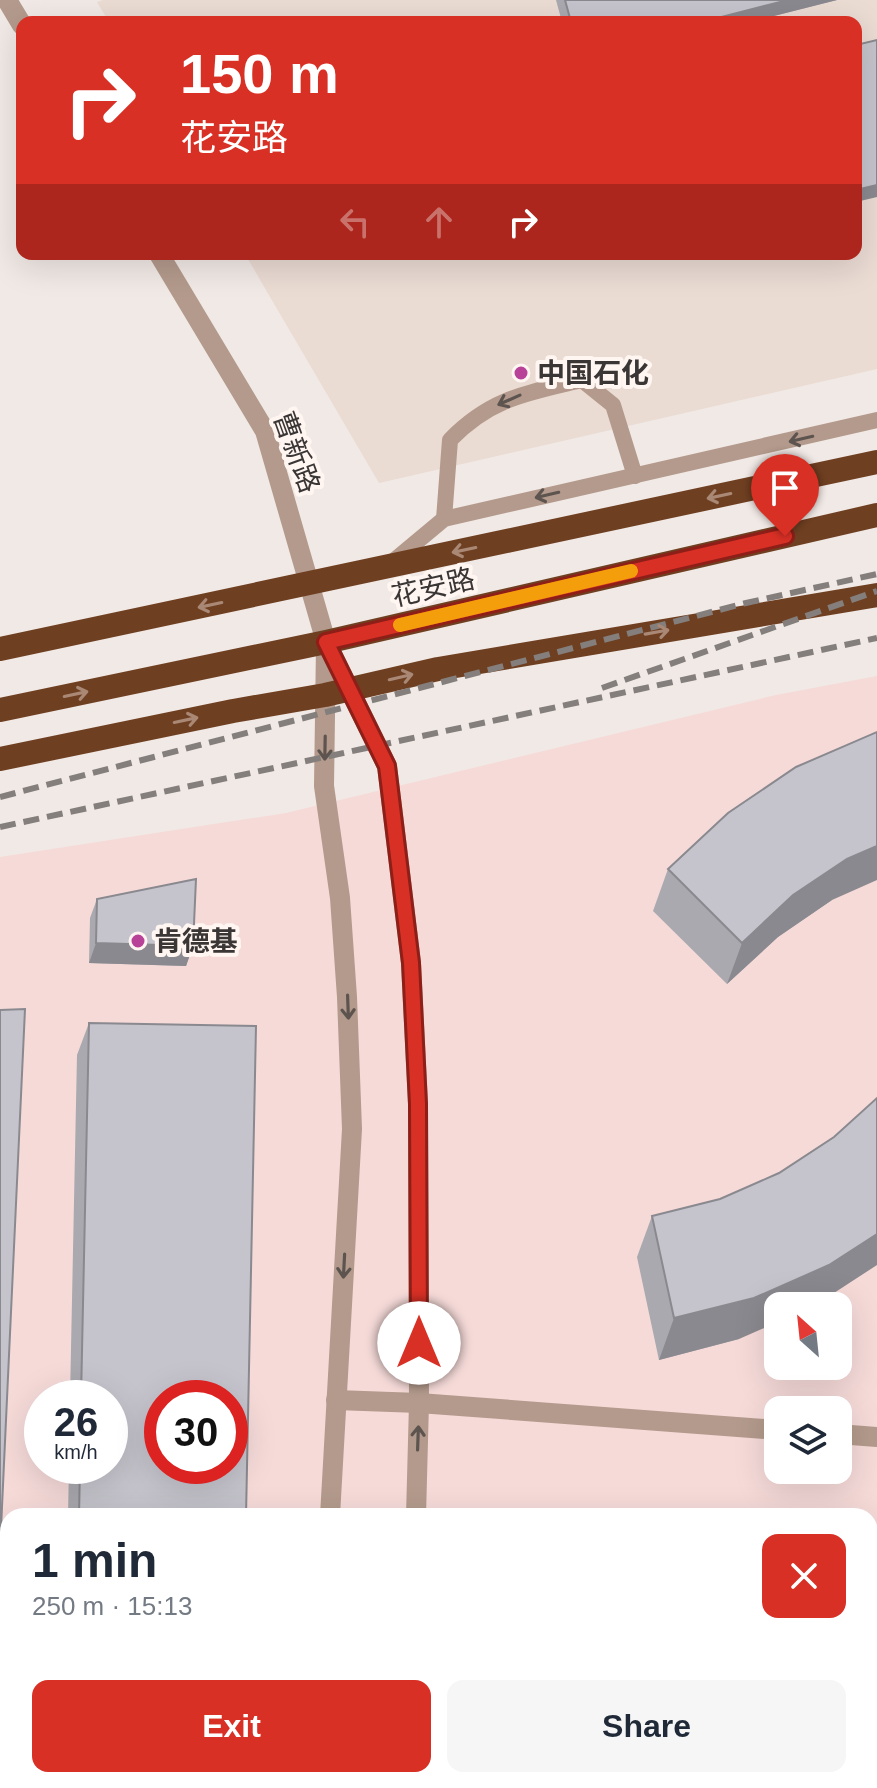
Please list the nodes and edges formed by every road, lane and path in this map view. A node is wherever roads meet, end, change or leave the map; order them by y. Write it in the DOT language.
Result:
graph roads {
  1 [pos="163,260"];
  2 [pos="877,420"];
  3 [pos="877,462"];
  4 [pos="635,476"];
  5 [pos="877,515"];
  6 [pos="444,519"];
  7 [pos="387,567"];
  8 [pos="310,583"];
  9 [pos="877,595"];
  10 [pos="326,642"];
  11 [pos="0,649"];
  12 [pos="349,689"];
  13 [pos="325,695"];
  14 [pos="0,710"];
  15 [pos="0,759"];
  16 [pos="336,1400"];
  17 [pos="419,1403"];
  18 [pos="764,1429"];
  19 [pos="852,1435"];
  20 [pos="877,1437"];
  21 [pos="330,1508"];
  22 [pos="416,1508"];
  1 -- 8 [label="street, 曹新路"];
  2 -- 4 [label="lane, one-way"];
  3 -- 7 [label="highway, 花安路, one-way"];
  4 -- 6 [label="lane, one-way"];
  4 -- 6 [label="lane, one-way"];
  5 -- 10 [label="highway, 花安路"];
  6 -- 7 [label="lane"];
  7 -- 8 [label="highway, 花安路"];
  8 -- 10 [label="street, 曹新路"];
  8 -- 11 [label="highway, 花安路, one-way"];
  12 -- 9 [label="highway, one-way"];
  10 -- 12 [label="street"];
  10 -- 13 [label="street"];
  14 -- 10 [label="highway, 花安路, one-way"];
  12 -- 13 [label="highway"];
  12 -- 17 [label="street"];
  15 -- 13 [label="highway, one-way"];
  13 -- 16 [label="street, one-way"];
  16 -- 17 [label="street"];
  16 -- 21 [label="street"];
  17 -- 18 [label="street"];
  22 -- 17 [label="street, one-way"];
  19 -- 20 [label="street"];
}
